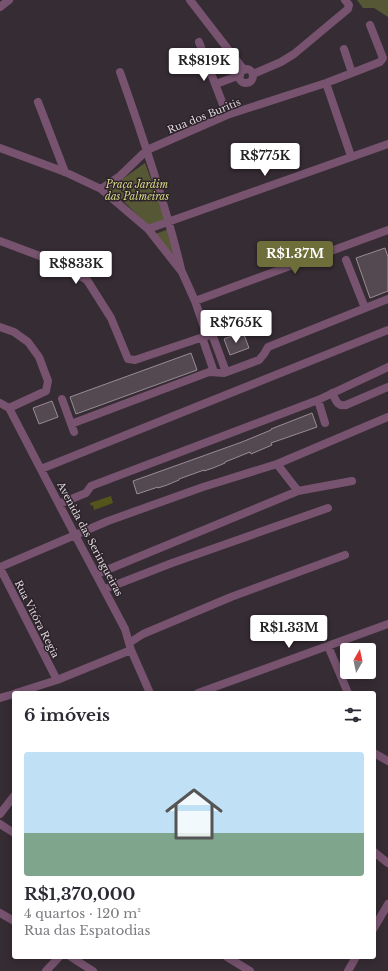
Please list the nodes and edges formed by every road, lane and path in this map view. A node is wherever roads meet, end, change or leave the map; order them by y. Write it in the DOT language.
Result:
graph roads {
  1 [pos="9,0"];
  2 [pos="190,0"];
  3 [pos="345,0"];
  4 [pos="0,7"];
  5 [pos="370,25"];
  6 [pos="198,42"];
  7 [pos="344,49"];
  8 [pos="120,72"];
  9 [pos="242,72"];
  10 [pos="352,73"];
  11 [pos="253,74"];
  12 [pos="326,83"];
  13 [pos="216,84"];
  14 [pos="38,102"];
  15 [pos="227,115"];
  16 [pos="388,144"];
  17 [pos="0,148"];
  18 [pos="147,150"];
  19 [pos="352,156"];
  20 [pos="65,172"];
  21 [pos="101,189"];
  22 [pos="170,222"];
  23 [pos="148,229"];
  24 [pos="388,230"];
  25 [pos="0,241"];
  26 [pos="346,260"];
  27 [pos="182,272"];
  28 [pos="388,299"];
  29 [pos="195,301"];
  30 [pos="365,308"];
  31 [pos="0,327"];
  32 [pos="388,330"];
  33 [pos="207,336"];
  34 [pos="388,368"];
  35 [pos="214,372"];
  36 [pos="226,372"];
  37 [pos="388,387"];
  38 [pos="332,393"];
  39 [pos="62,399"];
  40 [pos="318,400"];
  41 [pos="0,403"];
  42 [pos="9,408"];
  43 [pos="388,417"];
  44 [pos="325,423"];
  45 [pos="277,464"];
  46 [pos="41,469"];
  47 [pos="352,481"];
  48 [pos="298,491"];
  49 [pos="59,504"];
  50 [pos="328,508"];
  51 [pos="75,535"];
  52 [pos="345,555"];
  53 [pos="0,568"];
  54 [pos="97,574"];
  55 [pos="105,589"];
  56 [pos="388,624"];
  57 [pos="328,646"];
  58 [pos="130,647"];
  59 [pos="57,680"];
  60 [pos="21,691"];
  61 [pos="149,691"];
  62 [pos="204,691"];
  63 [pos="347,691"];
  64 [pos="12,694"];
  65 [pos="0,698"];
  66 [pos="376,753"];
  67 [pos="388,761"];
  68 [pos="12,799"];
  69 [pos="0,814"];
  70 [pos="0,824"];
  71 [pos="12,831"];
  72 [pos="376,854"];
  73 [pos="388,863"];
  74 [pos="388,904"];
  75 [pos="0,913"];
  76 [pos="12,921"];
  77 [pos="376,925"];
  78 [pos="57,959"];
  79 [pos="74,959"];
  80 [pos="230,959"];
  81 [pos="355,959"];
  82 [pos="46,971"];
  83 [pos="94,971"];
  84 [pos="250,971"];
  85 [pos="348,971"];
  1 -- 4 [label="street"];
  2 -- 9 [label="street"];
  3 -- 11 [label="street"];
  5 -- 10 [label="street, Rua dos Buritis"];
  6 -- 13 [label="street"];
  7 -- 10 [label="street"];
  8 -- 18 [label="street"];
  9 -- 11 [label="street"];
  9 -- 11 [label="street"];
  9 -- 13 [label="street"];
  10 -- 12 [label="street, Rua dos Buritis"];
  12 -- 15 [label="street, Rua dos Buritis"];
  12 -- 19 [label="street"];
  13 -- 15 [label="street"];
  14 -- 20 [label="street"];
  15 -- 18 [label="street, Rua dos Buritis"];
  16 -- 19 [label="street"];
  17 -- 20 [label="street"];
  18 -- 21 [label="street, Rua dos Buritis"];
  18 -- 22 [label="street"];
  19 -- 22 [label="street"];
  20 -- 21 [label="street"];
  21 -- 23 [label="street"];
  22 -- 23 [label="street"];
  22 -- 27 [label="street"];
  23 -- 27 [label="street"];
  24 -- 29 [label="street"];
  25 -- 33 [label="street"];
  26 -- 30 [label="street"];
  27 -- 29 [label="street"];
  28 -- 30 [label="street"];
  29 -- 33 [label="street"];
  30 -- 36 [label="street"];
  31 -- 42 [label="street"];
  32 -- 46 [label="street"];
  33 -- 35 [label="street"];
  33 -- 36 [label="street"];
  34 -- 38 [label="street"];
  35 -- 36 [label="street"];
  35 -- 39 [label="street"];
  37 -- 38 [label="street"];
  38 -- 40 [label="street"];
  40 -- 44 [label="street"];
  40 -- 49 [label="street"];
  41 -- 42 [label="street"];
  42 -- 46 [label="street, Avenida das Seringueiras"];
  43 -- 45 [label="street"];
  45 -- 48 [label="street"];
  45 -- 51 [label="street"];
  46 -- 49 [label="street, Avenida das Seringueiras"];
  47 -- 48 [label="street"];
  48 -- 54 [label="street"];
  49 -- 51 [label="street, Avenida das Seringueiras"];
  50 -- 55 [label="street"];
  51 -- 53 [label="street"];
  51 -- 54 [label="street, Avenida das Seringueiras"];
  52 -- 58 [label="street"];
  53 -- 59 [label="street, Rua Vitóra Regia"];
  54 -- 55 [label="street, Avenida das Seringueiras"];
  55 -- 58 [label="street, Avenida das Seringueiras"];
  56 -- 57 [label="street"];
  57 -- 62 [label="street"];
  57 -- 63 [label="street"];
  58 -- 59 [label="street"];
  58 -- 61 [label="street, Avenida das Seringueiras"];
  59 -- 60 [label="street"];
  64 -- 65 [label="street"];
  66 -- 67 [label="street"];
  68 -- 69 [label="street"];
  70 -- 71 [label="street"];
  72 -- 73 [label="street"];
  74 -- 77 [label="street"];
  75 -- 76 [label="street"];
  78 -- 82 [label="street"];
  79 -- 83 [label="street"];
  80 -- 84 [label="street"];
  81 -- 85 [label="street"];
}
